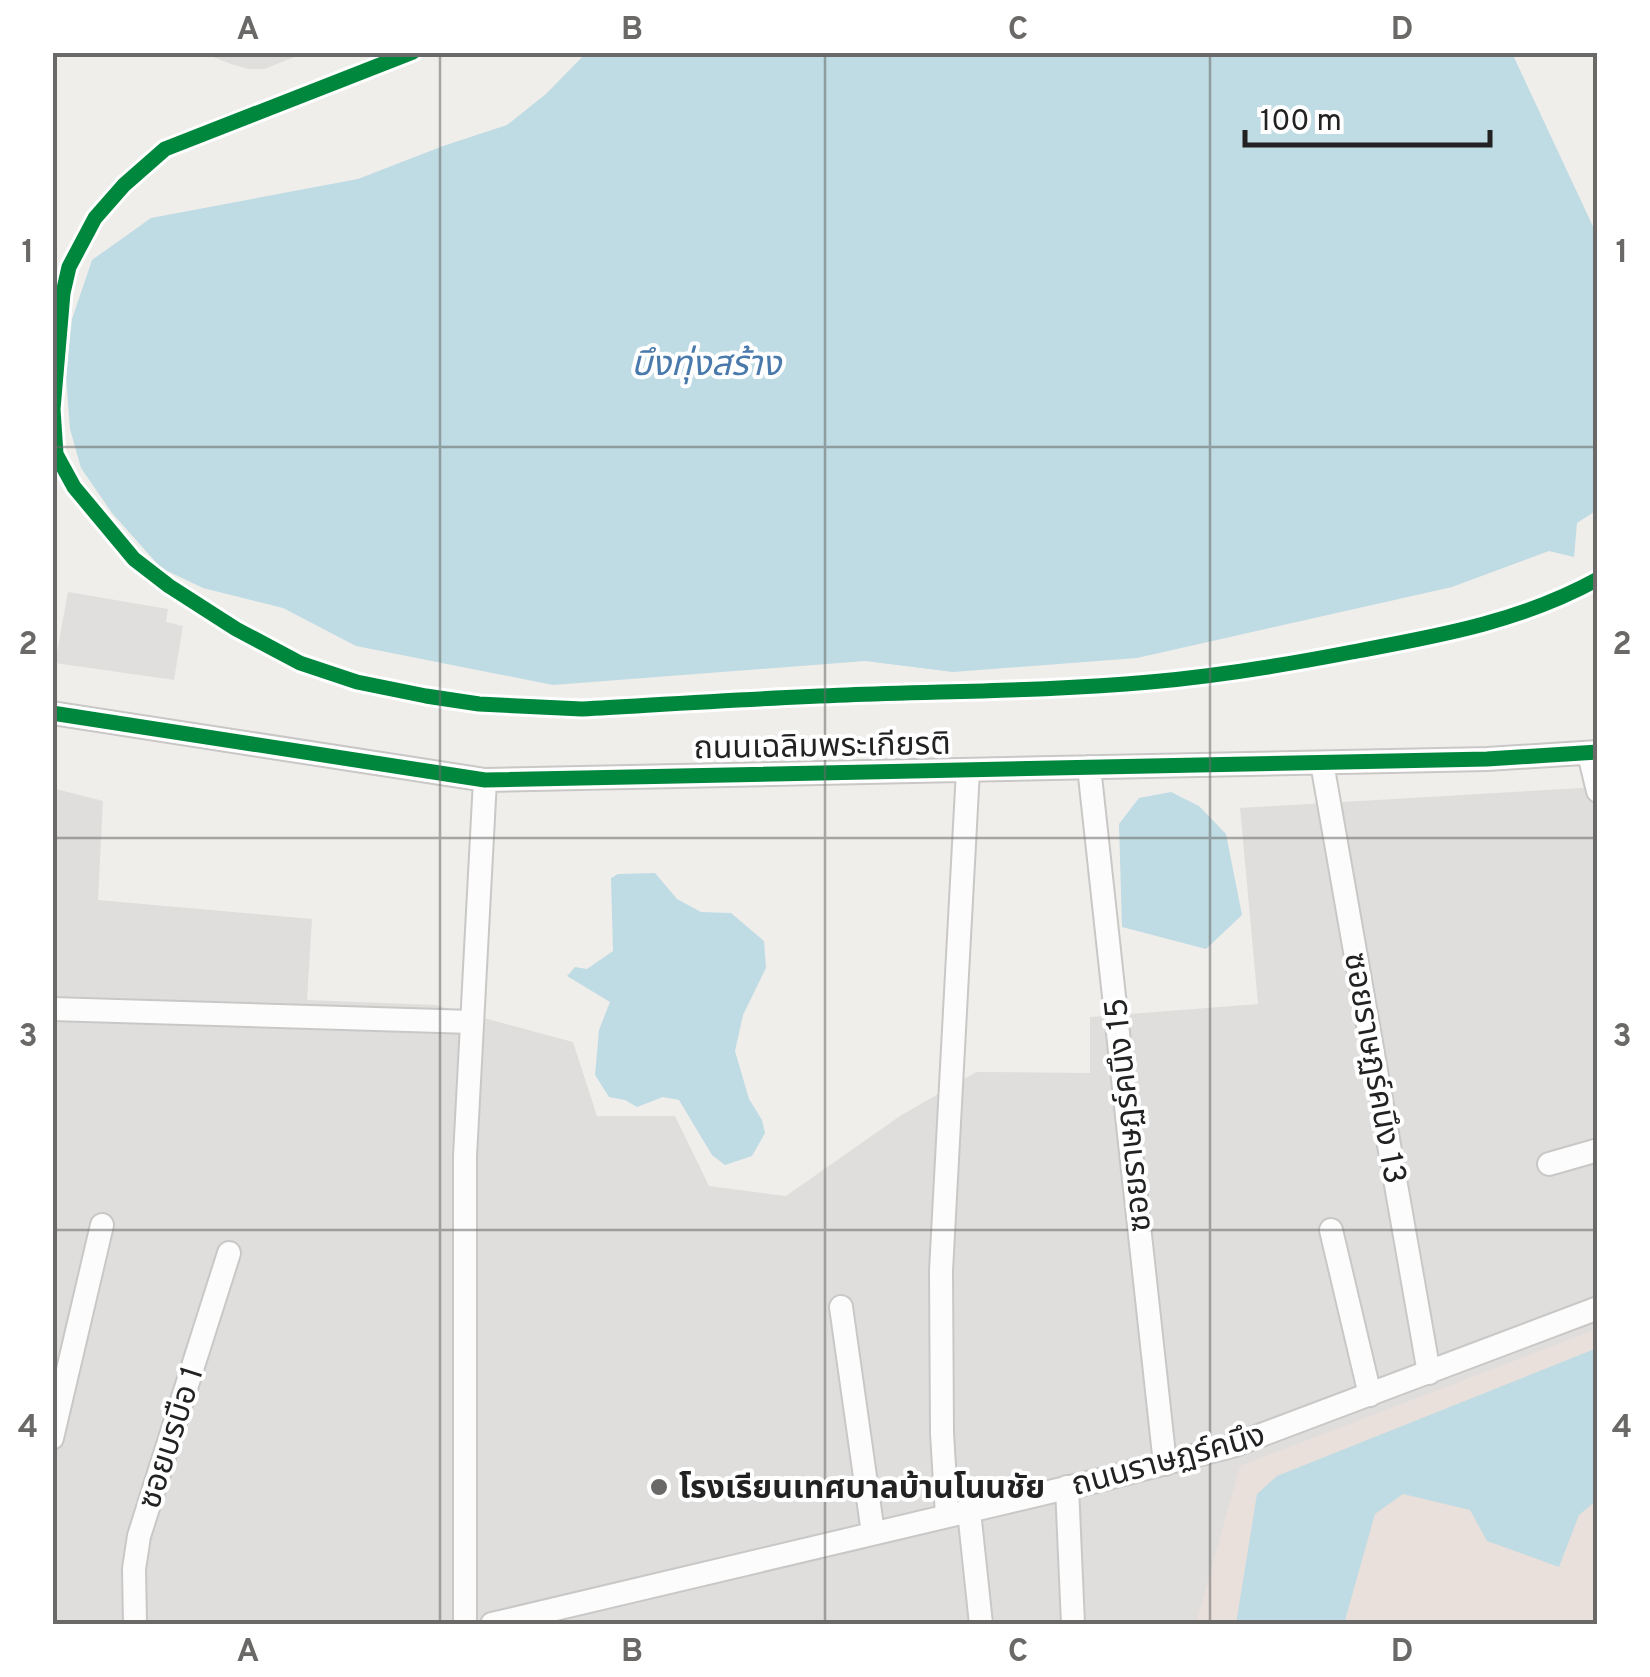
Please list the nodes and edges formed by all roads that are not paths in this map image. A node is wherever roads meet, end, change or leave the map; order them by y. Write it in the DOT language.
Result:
graph roads {
  1 [pos="52,713"];
  2 [pos="1594,753"];
  3 [pos="1322,762"];
  4 [pos="1089,767"];
  5 [pos="968,770"];
  6 [pos="485,780"];
  7 [pos="1598,790"];
  8 [pos="52,1010"];
  9 [pos="472,1022"];
  10 [pos="1598,1150"];
  11 [pos="1548,1164"];
  12 [pos="102,1225"];
  13 [pos="1331,1230"];
  14 [pos="229,1252"];
  15 [pos="841,1306"];
  16 [pos="1598,1308"];
  17 [pos="1430,1372"];
  18 [pos="1370,1395"];
  19 [pos="52,1438"];
  20 [pos="1165,1464"];
  21 [pos="1067,1487"];
  22 [pos="958,1513"];
  23 [pos="873,1533"];
  24 [pos="576,1615"];
  25 [pos="135,1624"];
  26 [pos="466,1624"];
  27 [pos="492,1624"];
  28 [pos="981,1624"];
  29 [pos="1073,1624"];
  1 -- 6 [label="street, ถนนเฉลิมพระเกียรติ"];
  2 -- 3 [label="street, ถนนเฉลิมพระเกียรติ"];
  2 -- 7 [label="street"];
  3 -- 4 [label="street, ถนนเฉลิมพระเกียรติ"];
  3 -- 17 [label="street, ซอยราษฏร์คนึง 13"];
  4 -- 5 [label="street, ถนนเฉลิมพระเกียรติ"];
  4 -- 20 [label="street, ซอยราษฏร์คนึง 15"];
  5 -- 6 [label="street, ถนนเฉลิมพระเกียรติ"];
  5 -- 22 [label="street"];
  6 -- 9 [label="street"];
  8 -- 9 [label="street"];
  9 -- 26 [label="street"];
  10 -- 11 [label="street"];
  12 -- 19 [label="street"];
  13 -- 18 [label="street"];
  14 -- 25 [label="street, ซอยบรบือ 1"];
  15 -- 23 [label="street"];
  16 -- 17 [label="street, ถนนราษฏร์คนึง"];
  17 -- 18 [label="street, ถนนราษฏร์คนึง"];
  18 -- 20 [label="street, ถนนราษฏร์คนึง"];
  20 -- 21 [label="street, ถนนราษฏร์คนึง"];
  21 -- 22 [label="street, ถนนราษฏร์คนึง"];
  21 -- 29 [label="street"];
  22 -- 23 [label="street, ถนนราษฏร์คนึง"];
  22 -- 28 [label="street"];
  23 -- 24 [label="street, ถนนราษฏร์คนึง"];
  24 -- 27 [label="street, ถนนราษฏร์คนึง"];
}
